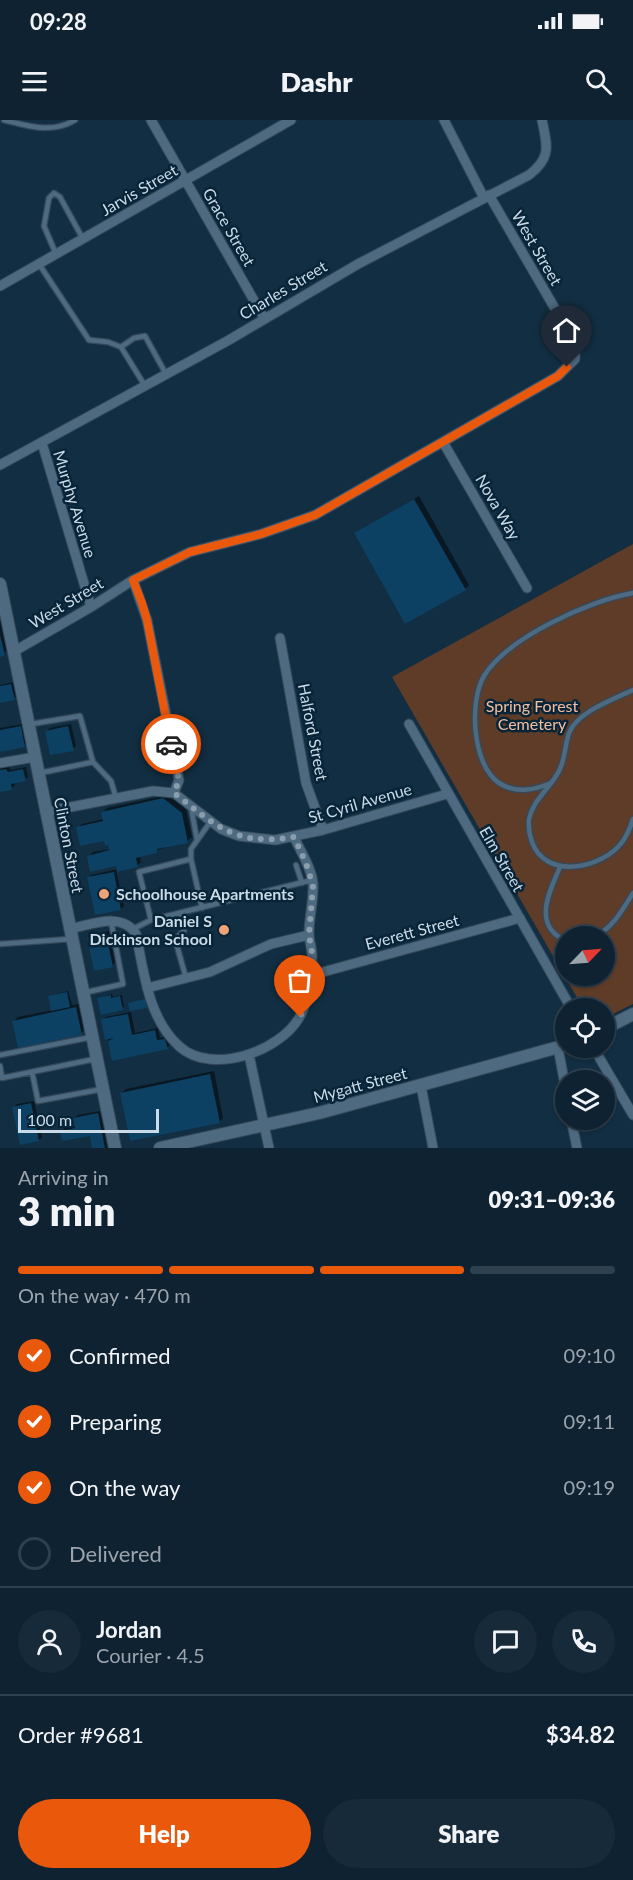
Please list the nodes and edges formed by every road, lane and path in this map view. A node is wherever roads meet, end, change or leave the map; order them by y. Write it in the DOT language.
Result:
graph roads {
  1 [pos="4,120"];
  2 [pos="75,120"];
  3 [pos="151,120"];
  4 [pos="291,120"];
  5 [pos="444,120"];
  6 [pos="542,120"];
  7 [pos="184,182"];
  8 [pos="487,197"];
  9 [pos="83,239"];
  10 [pos="56,254"];
  11 [pos="39,264"];
  12 [pos="0,286"];
  13 [pos="264,318"];
  14 [pos="121,347"];
  15 [pos="166,374"];
  16 [pos="145,386"];
  17 [pos="443,442"];
  18 [pos="42,443"];
  19 [pos="0,465"];
  20 [pos="133,580"];
  21 [pos="0,584"];
  22 [pos="527,588"];
  23 [pos="633,593"];
  24 [pos="1,598"];
  25 [pos="91,608"];
  26 [pos="280,638"];
  27 [pos="13,652"];
  28 [pos="633,690"];
  29 [pos="28,724"];
  30 [pos="409,724"];
  31 [pos="35,757"];
  32 [pos="93,762"];
  33 [pos="0,763"];
  34 [pos="38,773"];
  35 [pos="551,783"];
  36 [pos="174,793"];
  37 [pos="447,794"];
  38 [pos="116,798"];
  39 [pos="191,806"];
  40 [pos="45,812"];
  41 [pos="633,819"];
  42 [pos="211,822"];
  43 [pos="323,830"];
  44 [pos="294,837"];
  45 [pos="196,840"];
  46 [pos="190,859"];
  47 [pos="296,865"];
  48 [pos="560,867"];
  49 [pos="312,880"];
  50 [pos="302,883"];
  51 [pos="633,893"];
  52 [pos="202,908"];
  53 [pos="180,913"];
  54 [pos="520,918"];
  55 [pos="151,920"];
  56 [pos="111,921"];
  57 [pos="609,926"];
  58 [pos="133,930"];
  59 [pos="555,933"];
  60 [pos="70,934"];
  61 [pos="309,935"];
  62 [pos="0,944"];
  63 [pos="312,975"];
  64 [pos="186,978"];
  65 [pos="147,988"];
  66 [pos="82,993"];
  67 [pos="565,998"];
  68 [pos="633,1014"];
  69 [pos="615,1023"];
  70 [pos="92,1037"];
  71 [pos="555,1049"];
  72 [pos="0,1055"];
  73 [pos="249,1055"];
  74 [pos="599,1058"];
  75 [pos="96,1059"];
  76 [pos="0,1066"];
  77 [pos="32,1072"];
  78 [pos="421,1086"];
  79 [pos="103,1089"];
  80 [pos="633,1115"];
  81 [pos="264,1126"];
  82 [pos="573,1130"];
  83 [pos="115,1148"];
  84 [pos="160,1148"];
  85 [pos="268,1148"];
  86 [pos="433,1148"];
  87 [pos="576,1148"];
  1 -- 2 [label="lane"];
  3 -- 7 [label="street, Grace Street"];
  4 -- 7 [label="street, Jarvis Street"];
  5 -- 8 [label="street, West Street"];
  6 -- 8 [label="street, Charles Street"];
  7 -- 9 [label="street, Jarvis Street"];
  7 -- 13 [label="street, Grace Street"];
  8 -- 13 [label="street, Charles Street"];
  8 -- 17 [label="street, West Street"];
  9 -- 10 [label="street, Jarvis Street"];
  9 -- 10 [label="lane"];
  10 -- 11 [label="street, Jarvis Street"];
  11 -- 12 [label="street, Jarvis Street"];
  11 -- 14 [label="lane"];
  13 -- 15 [label="street, Charles Street"];
  14 -- 15 [label="lane"];
  14 -- 16 [label="lane"];
  15 -- 16 [label="street, Charles Street"];
  16 -- 18 [label="street, Charles Street"];
  17 -- 20 [label="street, West Street"];
  17 -- 22 [label="street, Nova Way"];
  18 -- 19 [label="street, Charles Street"];
  18 -- 25 [label="street, Murphy Avenue"];
  20 -- 25 [label="street, West Street"];
  20 -- 36 [label="street"];
  21 -- 24 [label="street, Clinton Street"];
  23 -- 35 [label="lane"];
  24 -- 27 [label="street, Clinton Street"];
  25 -- 27 [label="street, West Street"];
  26 -- 43 [label="street, Halford Street"];
  27 -- 29 [label="street, Clinton Street"];
  28 -- 35 [label="lane"];
  29 -- 31 [label="street, Clinton Street"];
  29 -- 32 [label="lane"];
  30 -- 37 [label="street, Elm Street"];
  31 -- 33 [label="street"];
  31 -- 34 [label="street, Clinton Street"];
  32 -- 34 [label="lane"];
  32 -- 38 [label="lane"];
  34 -- 40 [label="street, Clinton Street"];
  35 -- 48 [label="lane"];
  36 -- 38 [label="street"];
  36 -- 39 [label="street, St Cyril Avenue"];
  37 -- 43 [label="street, St Cyril Avenue"];
  37 -- 54 [label="street, Elm Street"];
  38 -- 40 [label="street"];
  39 -- 42 [label="street, St Cyril Avenue"];
  39 -- 45 [label="lane"];
  40 -- 60 [label="street, Clinton Street"];
  41 -- 48 [label="lane"];
  42 -- 44 [label="street, St Cyril Avenue"];
  42 -- 45 [label="lane"];
  43 -- 44 [label="street, St Cyril Avenue"];
  44 -- 49 [label="street"];
  45 -- 46 [label="lane"];
  46 -- 52 [label="lane"];
  46 -- 55 [label="lane"];
  47 -- 50 [label="lane"];
  48 -- 59 [label="lane"];
  49 -- 50 [label="lane"];
  49 -- 61 [label="street"];
  50 -- 52 [label="lane"];
  51 -- 57 [label="lane"];
  52 -- 53 [label="lane"];
  53 -- 55 [label="lane"];
  53 -- 64 [label="lane"];
  54 -- 63 [label="street, Everett Street"];
  54 -- 67 [label="street, Elm Street"];
  55 -- 58 [label="lane"];
  56 -- 58 [label="street"];
  56 -- 60 [label="street"];
  56 -- 66 [label="lane"];
  58 -- 65 [label="street"];
  60 -- 62 [label="lane"];
  60 -- 66 [label="street, Clinton Street"];
  61 -- 63 [label="street"];
  61 -- 64 [label="street"];
  63 -- 73 [label="street"];
  64 -- 65 [label="street"];
  65 -- 73 [label="street"];
  66 -- 70 [label="street, Clinton Street"];
  68 -- 69 [label="street"];
  70 -- 72 [label="lane"];
  70 -- 75 [label="street, Clinton Street"];
  71 -- 78 [label="street, Mygatt Street"];
  73 -- 81 [label="street"];
  74 -- 80 [label="street"];
  75 -- 77 [label="lane"];
  75 -- 79 [label="street, Clinton Street"];
  76 -- 77 [label="lane"];
  77 -- 79 [label="lane"];
  78 -- 81 [label="street, Mygatt Street"];
  78 -- 86 [label="street"];
  79 -- 83 [label="street, Clinton Street"];
  81 -- 84 [label="street, Mygatt Street"];
  81 -- 85 [label="street"];
  82 -- 87 [label="street"];
}
